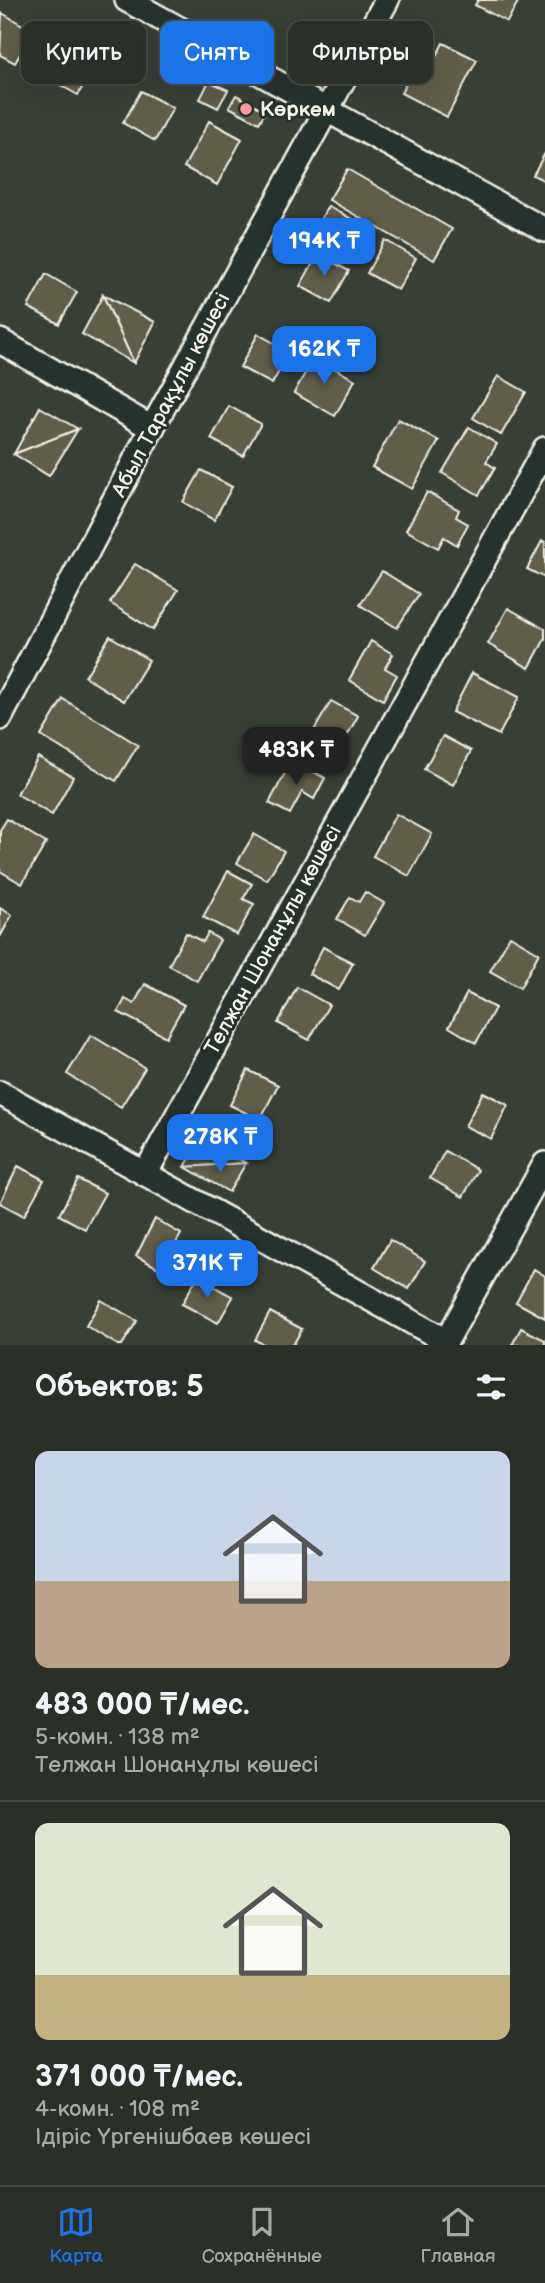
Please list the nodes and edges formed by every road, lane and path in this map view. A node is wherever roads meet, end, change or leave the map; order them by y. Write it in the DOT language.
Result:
graph roads {
  1 [pos="127,0"];
  2 [pos="387,0"];
  3 [pos="326,111"];
  4 [pos="545,230"];
  5 [pos="0,341"];
  6 [pos="152,428"];
  7 [pos="545,449"];
  8 [pos="0,718"];
  9 [pos="0,1093"];
  10 [pos="545,1164"];
  11 [pos="145,1174"];
  12 [pos="445,1343"];
  1 -- 3 [label="street"];
  2 -- 3 [label="street, Абыл Тарақұлы көшесі"];
  3 -- 4 [label="street"];
  3 -- 6 [label="street, Абыл Тарақұлы көшесі"];
  5 -- 6 [label="street"];
  6 -- 8 [label="street, Абыл Тарақұлы көшесі"];
  7 -- 11 [label="street, Телжан Шонанұлы көшесі"];
  9 -- 11 [label="street"];
  10 -- 12 [label="street"];
  11 -- 12 [label="street"];
}
